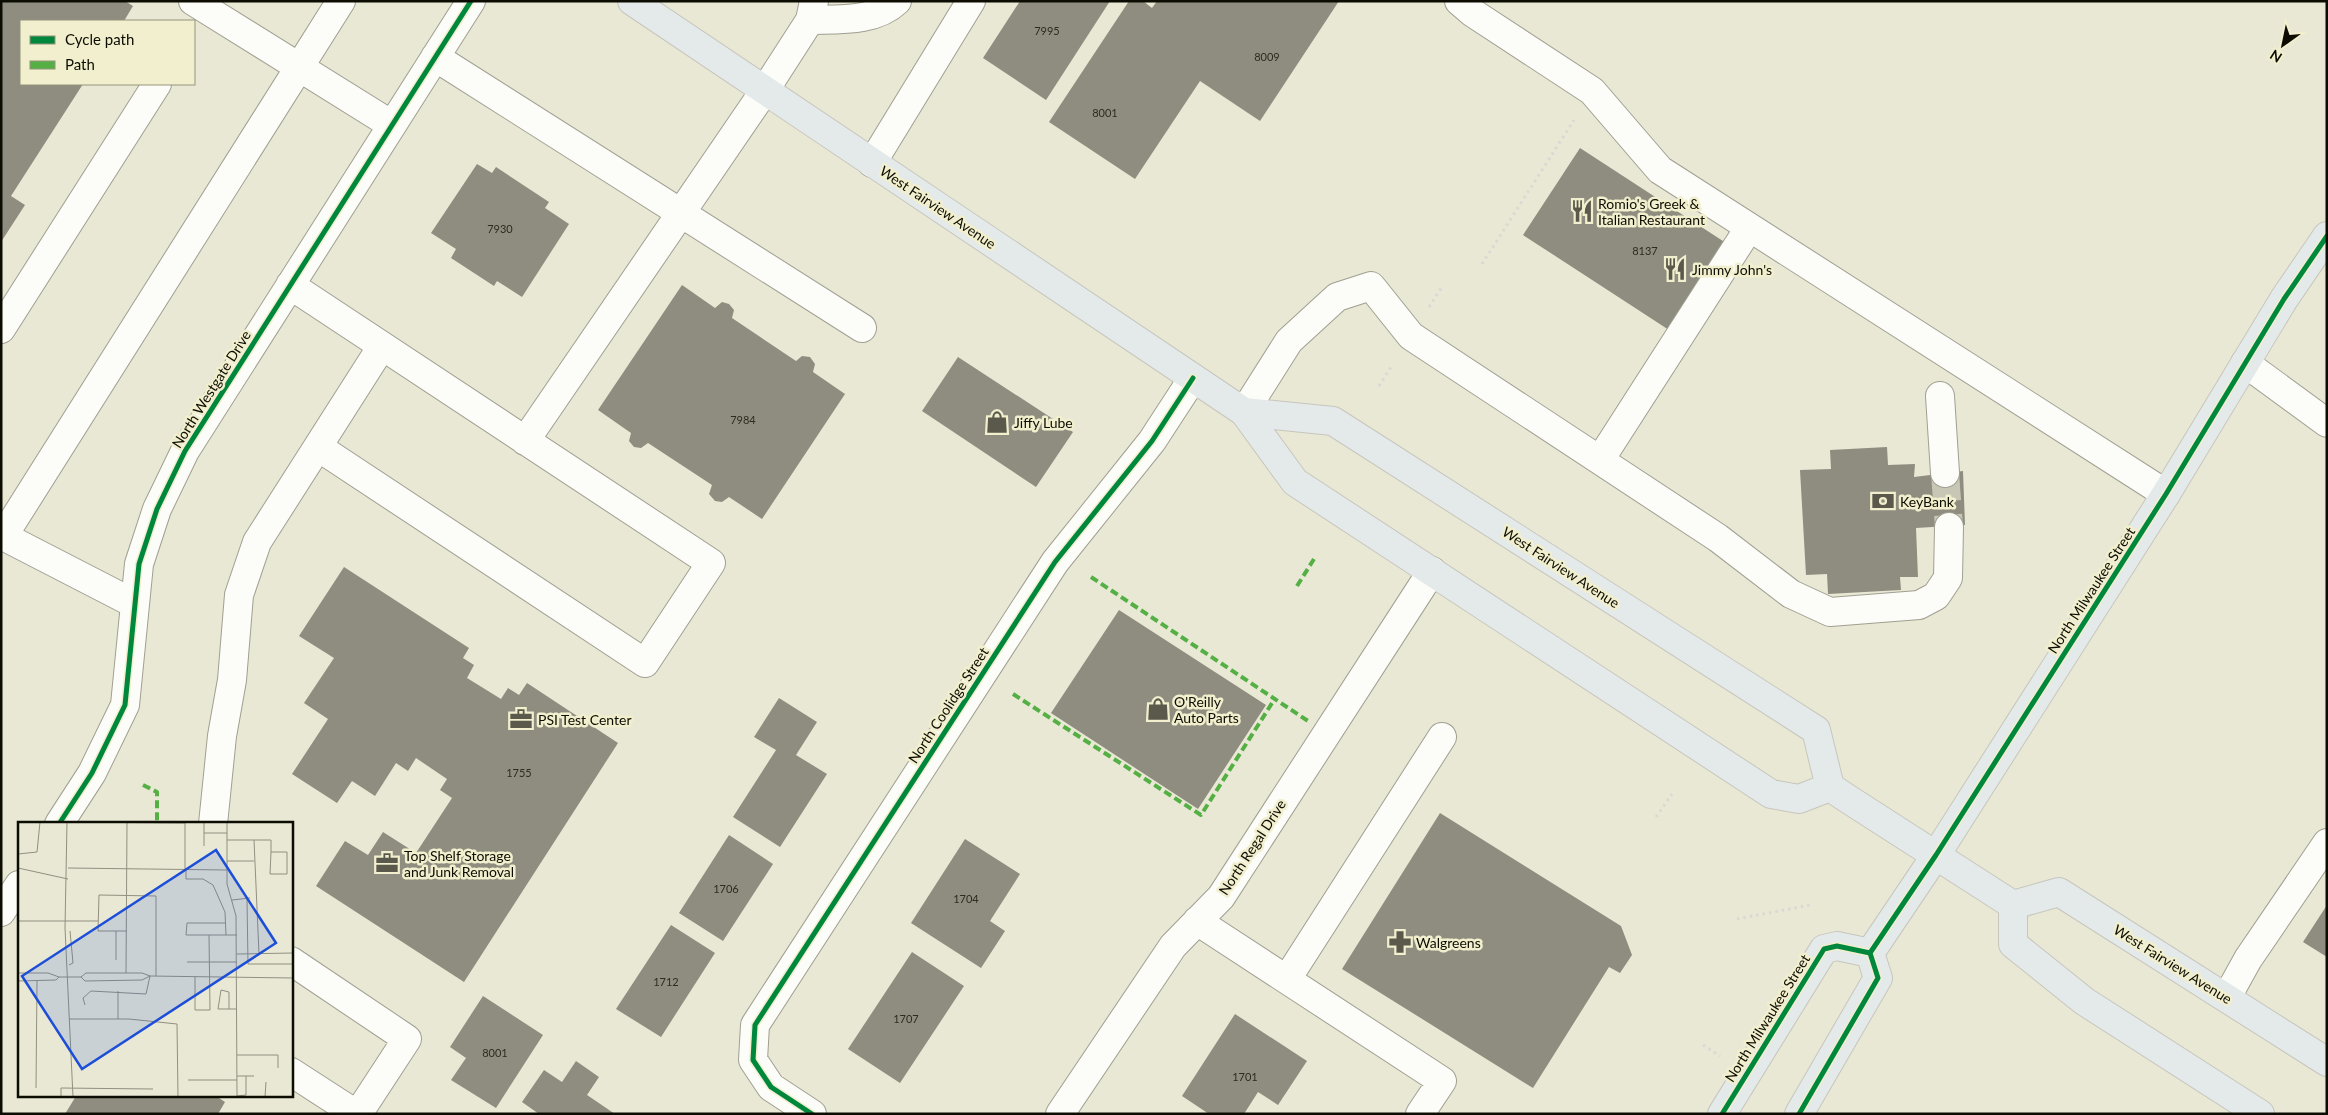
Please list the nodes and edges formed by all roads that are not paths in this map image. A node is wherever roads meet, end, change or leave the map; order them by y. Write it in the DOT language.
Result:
graph roads {
  1 [pos="341,1"];
  2 [pos="471,1"];
  3 [pos="632,1"];
  4 [pos="897,1"];
  5 [pos="971,1"];
  6 [pos="1459,1"];
  7 [pos="812,11"];
  8 [pos="197,12"];
  9 [pos="435,57"];
  10 [pos="300,68"];
  11 [pos="157,85"];
  12 [pos="765,90"];
  13 [pos="392,125"];
  14 [pos="872,163"];
  15 [pos="682,213"];
  16 [pos="1749,228"];
  17 [pos="2327,236"];
  18 [pos="290,285"];
  19 [pos="862,328"];
  20 [pos="1,329"];
  21 [pos="382,346"];
  22 [pos="2246,363"];
  23 [pos="1193,378"];
  24 [pos="1940,396"];
  25 [pos="1244,412"];
  26 [pos="2327,423"];
  27 [pos="526,441"];
  28 [pos="318,447"];
  29 [pos="1600,460"];
  30 [pos="1945,473"];
  31 [pos="2166,494"];
  32 [pos="1949,526"];
  33 [pos="3,535"];
  34 [pos="1432,571"];
  35 [pos="135,604"];
  36 [pos="1442,737"];
  37 [pos="1830,787"];
  38 [pos="60,822"];
  39 [pos="213,822"];
  40 [pos="2327,843"];
  41 [pos="1936,855"];
  42 [pos="2013,905"];
  43 [pos="1197,921"];
  44 [pos="1870,953"];
  45 [pos="292,962"];
  46 [pos="1286,979"];
  47 [pos="2227,997"];
  48 [pos="2327,1062"];
  49 [pos="292,1073"];
  50 [pos="357,1114"];
  51 [pos="812,1114"];
  52 [pos="1060,1114"];
  53 [pos="1420,1114"];
  54 [pos="1722,1114"];
  55 [pos="1799,1114"];
  56 [pos="2260,1114"];
  1 -- 10 [label="street"];
  2 -- 9 [label="street, North Westgate Drive"];
  3 -- 12 [label="main road, West Fairview Avenue"];
  4 -- 7 [label="street"];
  5 -- 14 [label="street"];
  6 -- 16 [label="street"];
  7 -- 12 [label="street"];
  8 -- 10 [label="street"];
  9 -- 13 [label="street, North Westgate Drive"];
  9 -- 15 [label="street"];
  10 -- 13 [label="street"];
  10 -- 33 [label="street"];
  11 -- 20 [label="street"];
  12 -- 14 [label="main road, West Fairview Avenue"];
  12 -- 15 [label="street"];
  13 -- 18 [label="street, North Westgate Drive"];
  14 -- 23 [label="main road, West Fairview Avenue"];
  15 -- 19 [label="street"];
  15 -- 27 [label="street"];
  16 -- 29 [label="street"];
  16 -- 31 [label="street"];
  17 -- 22 [label="main road, North Milwaukee Street"];
  18 -- 21 [label="street"];
  18 -- 35 [label="street, North Westgate Drive"];
  21 -- 27 [label="street"];
  21 -- 28 [label="street"];
  22 -- 26 [label="street"];
  22 -- 31 [label="main road, North Milwaukee Street"];
  23 -- 25 [label="main road, West Fairview Avenue"];
  23 -- 51 [label="street, North Coolidge Street"];
  24 -- 30 [label="street"];
  25 -- 29 [label="street"];
  25 -- 34 [label="main road, West Fairview Avenue"];
  25 -- 37 [label="main road, West Fairview Avenue"];
  27 -- 28 [label="street"];
  28 -- 39 [label="street"];
  29 -- 32 [label="street"];
  31 -- 41 [label="main road, North Milwaukee Street"];
  33 -- 35 [label="street"];
  34 -- 37 [label="main road, West Fairview Avenue"];
  34 -- 43 [label="street, North Regal Drive"];
  35 -- 38 [label="street, North Westgate Drive"];
  36 -- 46 [label="street"];
  37 -- 41 [label="main road"];
  40 -- 47 [label="street"];
  41 -- 42 [label="main road"];
  41 -- 44 [label="main road, North Milwaukee Street"];
  42 -- 47 [label="main road, West Fairview Avenue"];
  42 -- 56 [label="main road"];
  43 -- 46 [label="street"];
  43 -- 52 [label="street, North Regal Drive"];
  44 -- 54 [label="main road, North Milwaukee Street"];
  44 -- 55 [label="main road"];
  45 -- 50 [label="street"];
  46 -- 53 [label="street"];
  47 -- 48 [label="main road, West Fairview Avenue"];
  49 -- 50 [label="street"];
}
